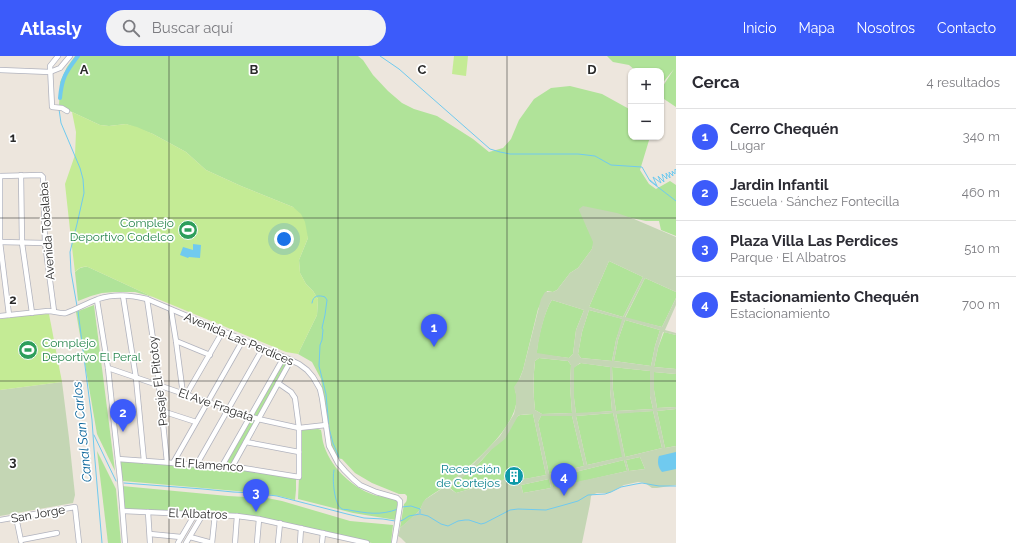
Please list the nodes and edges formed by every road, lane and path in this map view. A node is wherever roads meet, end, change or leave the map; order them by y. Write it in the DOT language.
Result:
graph roads {
  1 [pos="58,56"];
  2 [pos="70,56"];
  3 [pos="0,70"];
  4 [pos="50,72"];
  5 [pos="67,111"];
  6 [pos="21,175"];
  7 [pos="0,176"];
  8 [pos="0,242"];
  9 [pos="22,243"];
  10 [pos="45,243"];
  11 [pos="123,296"];
  12 [pos="147,299"];
  13 [pos="97,300"];
  14 [pos="171,310"];
  15 [pos="54,311"];
  16 [pos="32,313"];
  17 [pos="9,315"];
  18 [pos="0,316"];
  19 [pos="223,332"];
  20 [pos="243,340"];
  21 [pos="176,341"];
  22 [pos="263,348"];
  23 [pos="210,355"];
  24 [pos="284,357"];
  25 [pos="291,360"];
  26 [pos="108,368"];
  27 [pos="136,378"];
  28 [pos="278,383"];
  29 [pos="159,386"];
  30 [pos="184,394"];
  31 [pos="207,402"];
  32 [pos="228,410"];
  33 [pos="162,411"];
  34 [pos="250,417"];
  35 [pos="258,419"];
  36 [pos="196,422"];
  37 [pos="326,426"];
  38 [pos="298,428"];
  39 [pos="246,442"];
  40 [pos="299,452"];
  41 [pos="118,459"];
  42 [pos="144,461"];
  43 [pos="167,462"];
  44 [pos="173,463"];
  45 [pos="197,464"];
  46 [pos="222,466"];
  47 [pos="232,467"];
  48 [pos="122,511"];
  49 [pos="148,512"];
  50 [pos="195,514"];
  51 [pos="203,514"];
  52 [pos="215,514"];
  53 [pos="237,516"];
  54 [pos="16,517"];
  55 [pos="259,519"];
  56 [pos="0,520"];
  57 [pos="280,523"];
  58 [pos="301,528"];
  59 [pos="57,533"];
  60 [pos="323,533"];
  61 [pos="150,534"];
  62 [pos="181,537"];
  63 [pos="190,537"];
  64 [pos="344,540"];
  65 [pos="21,542"];
  66 [pos="79,543"];
  67 [pos="125,543"];
  68 [pos="150,543"];
  69 [pos="178,543"];
  70 [pos="186,543"];
  71 [pos="212,543"];
  72 [pos="235,543"];
  73 [pos="257,543"];
  74 [pos="278,543"];
  75 [pos="300,543"];
  76 [pos="322,543"];
  77 [pos="366,543"];
  78 [pos="394,543"];
  1 -- 4 [label="street"];
  2 -- 4 [label="street"];
  3 -- 4 [label="street"];
  4 -- 5 [label="street"];
  6 -- 7 [label="street"];
  6 -- 9 [label="street"];
  6 -- 10 [label="street, Avenida Tobalaba"];
  7 -- 8 [label="street"];
  8 -- 9 [label="street"];
  8 -- 17 [label="street"];
  9 -- 10 [label="street"];
  9 -- 16 [label="street"];
  10 -- 15 [label="street, Avenida Tobalaba"];
  11 -- 12 [label="street, Avenida Las Perdices"];
  11 -- 13 [label="street, Avenida Las Perdices"];
  11 -- 27 [label="street"];
  12 -- 14 [label="street, Avenida Las Perdices"];
  12 -- 29 [label="street, Pasaje El Pitotoy"];
  13 -- 15 [label="street, Avenida Las Perdices"];
  13 -- 26 [label="street"];
  14 -- 19 [label="street, Avenida Las Perdices"];
  14 -- 21 [label="street"];
  15 -- 16 [label="street"];
  16 -- 17 [label="street"];
  17 -- 18 [label="street"];
  19 -- 20 [label="street, Avenida Las Perdices"];
  19 -- 23 [label="street"];
  20 -- 22 [label="street, Avenida Las Perdices"];
  20 -- 31 [label="street"];
  21 -- 23 [label="street"];
  21 -- 30 [label="street"];
  22 -- 24 [label="street, Avenida Las Perdices"];
  22 -- 32 [label="street"];
  23 -- 30 [label="street"];
  24 -- 25 [label="street, Avenida Las Perdices"];
  24 -- 34 [label="street"];
  25 -- 28 [label="street"];
  25 -- 37 [label="street, Avenida Las Perdices"];
  26 -- 27 [label="street, El Ave Fragata"];
  26 -- 41 [label="street"];
  27 -- 29 [label="street, El Ave Fragata"];
  27 -- 42 [label="street"];
  28 -- 35 [label="street"];
  28 -- 38 [label="street"];
  29 -- 30 [label="street, El Ave Fragata"];
  29 -- 33 [label="street, Pasaje El Pitotoy"];
  30 -- 31 [label="street, El Ave Fragata"];
  31 -- 32 [label="street, El Ave Fragata"];
  31 -- 36 [label="street"];
  32 -- 34 [label="street, El Ave Fragata"];
  32 -- 45 [label="street"];
  33 -- 36 [label="street"];
  33 -- 43 [label="street, Pasaje El Pitotoy"];
  34 -- 35 [label="street, El Ave Fragata"];
  34 -- 46 [label="street"];
  35 -- 38 [label="street, El Ave Fragata"];
  35 -- 39 [label="street"];
  36 -- 44 [label="street"];
  37 -- 38 [label="street, El Ave Fragata"];
  37 -- 78 [label="street, Avenida Las Perdices"];
  38 -- 40 [label="street"];
  39 -- 40 [label="street"];
  39 -- 47 [label="street"];
  40 -- 47 [label="street, El Flamenco"];
  41 -- 42 [label="street, El Flamenco"];
  41 -- 48 [label="street"];
  42 -- 43 [label="street, El Flamenco"];
  43 -- 44 [label="street, El Flamenco"];
  44 -- 45 [label="street, El Flamenco"];
  45 -- 46 [label="street, El Flamenco"];
  46 -- 47 [label="street, El Flamenco"];
  48 -- 49 [label="street, El Albatros"];
  48 -- 67 [label="street"];
  49 -- 50 [label="street, El Albatros"];
  49 -- 61 [label="street"];
  50 -- 51 [label="street, El Albatros"];
  50 -- 62 [label="street"];
  51 -- 52 [label="street, El Albatros"];
  51 -- 63 [label="street"];
  52 -- 53 [label="street, El Albatros"];
  52 -- 71 [label="street"];
  53 -- 55 [label="street, El Albatros"];
  53 -- 72 [label="street"];
  54 -- 56 [label="street, San Jorge"];
  54 -- 65 [label="street"];
  54 -- 66 [label="street, San Jorge"];
  55 -- 57 [label="street, El Albatros"];
  55 -- 73 [label="street"];
  57 -- 58 [label="street, El Albatros"];
  57 -- 74 [label="street"];
  58 -- 60 [label="street, El Albatros"];
  58 -- 75 [label="street"];
  59 -- 65 [label="street"];
  60 -- 64 [label="street, El Albatros"];
  60 -- 76 [label="street"];
  61 -- 62 [label="street"];
  61 -- 68 [label="street"];
  62 -- 69 [label="street"];
  63 -- 70 [label="street"];
  63 -- 71 [label="street"];
  64 -- 77 [label="street, El Albatros"];
}
